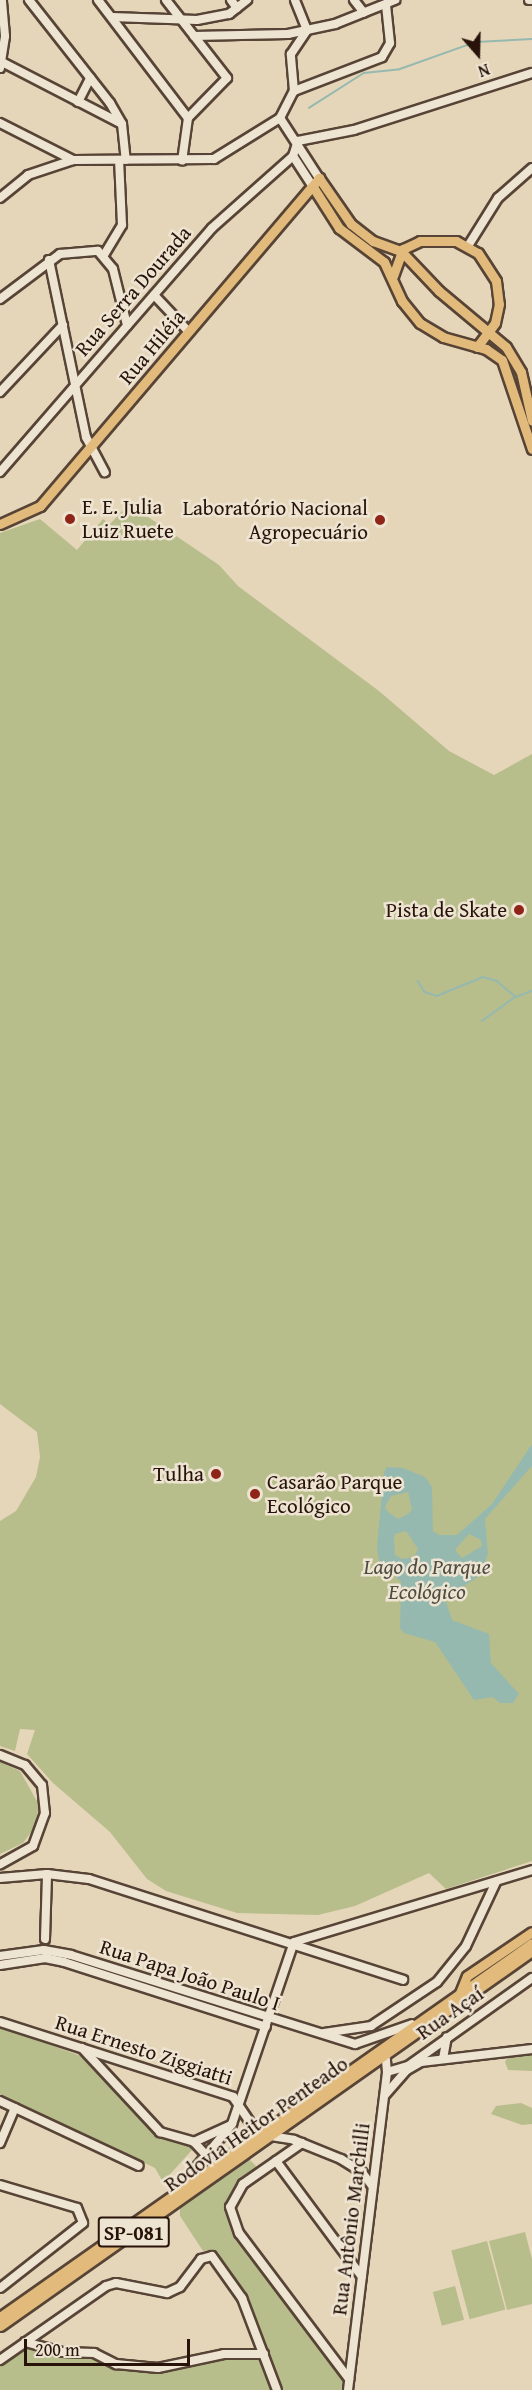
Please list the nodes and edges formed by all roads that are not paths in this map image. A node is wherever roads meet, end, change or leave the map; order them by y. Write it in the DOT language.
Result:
graph roads {
  1 [pos="2,0"];
  2 [pos="29,0"];
  3 [pos="98,0"];
  4 [pos="166,0"];
  5 [pos="231,0"];
  6 [pos="247,0"];
  7 [pos="295,0"];
  8 [pos="354,0"];
  9 [pos="389,2"];
  10 [pos="237,8"];
  11 [pos="364,13"];
  12 [pos="112,17"];
  13 [pos="182,21"];
  14 [pos="307,30"];
  15 [pos="194,36"];
  16 [pos="1,64"];
  17 [pos="532,73"];
  18 [pos="90,78"];
  19 [pos="294,91"];
  20 [pos="78,102"];
  21 [pos="188,118"];
  22 [pos="280,118"];
  23 [pos="0,123"];
  24 [pos="122,124"];
  25 [pos="298,141"];
  26 [pos="293,156"];
  27 [pos="73,160"];
  28 [pos="122,160"];
  29 [pos="182,161"];
  30 [pos="532,168"];
  31 [pos="319,177"];
  32 [pos="313,187"];
  33 [pos="0,198"];
  34 [pos="468,246"];
  35 [pos="401,252"];
  36 [pos="105,255"];
  37 [pos="49,260"];
  38 [pos="393,276"];
  39 [pos="154,295"];
  40 [pos="0,299"];
  41 [pos="63,326"];
  42 [pos="127,326"];
  43 [pos="489,331"];
  44 [pos="189,332"];
  45 [pos="477,347"];
  46 [pos="71,364"];
  47 [pos="89,370"];
  48 [pos="76,385"];
  49 [pos="0,392"];
  50 [pos="65,397"];
  51 [pos="79,402"];
  52 [pos="532,421"];
  53 [pos="85,432"];
  54 [pos="101,436"];
  55 [pos="90,449"];
  56 [pos="532,449"];
  57 [pos="0,472"];
  58 [pos="105,472"];
  59 [pos="0,524"];
  60 [pos="0,1755"];
  61 [pos="0,1864"];
  62 [pos="532,1870"];
  63 [pos="47,1874"];
  64 [pos="0,1878"];
  65 [pos="496,1882"];
  66 [pos="532,1932"];
  67 [pos="45,1939"];
  68 [pos="294,1942"];
  69 [pos="532,1943"];
  70 [pos="532,1951"];
  71 [pos="0,1956"];
  72 [pos="0,1965"];
  73 [pos="532,1978"];
  74 [pos="403,1980"];
  75 [pos="460,1993"];
  76 [pos="422,2020"];
  77 [pos="0,2022"];
  78 [pos="267,2023"];
  79 [pos="310,2032"];
  80 [pos="352,2032"];
  81 [pos="447,2037"];
  82 [pos="368,2042"];
  83 [pos="350,2043"];
  84 [pos="81,2048"];
  85 [pos="532,2049"];
  86 [pos="385,2050"];
  87 [pos="104,2055"];
  88 [pos="443,2059"];
  89 [pos="101,2070"];
  90 [pos="387,2072"];
  91 [pos="384,2096"];
  92 [pos="0,2100"];
  93 [pos="240,2104"];
  94 [pos="15,2108"];
  95 [pos="232,2124"];
  96 [pos="262,2136"];
  97 [pos="194,2142"];
  98 [pos="298,2142"];
  99 [pos="0,2143"];
  100 [pos="208,2157"];
  101 [pos="376,2159"];
  102 [pos="276,2160"];
  103 [pos="139,2166"];
  104 [pos="359,2169"];
  105 [pos="0,2185"];
  106 [pos="372,2187"];
  107 [pos="172,2196"];
  108 [pos="362,2277"];
  109 [pos="0,2288"];
  110 [pos="0,2317"];
  111 [pos="0,2326"];
  112 [pos="25,2342"];
  113 [pos="264,2354"];
  114 [pos="0,2360"];
  115 [pos="349,2379"];
  116 [pos="277,2390"];
  117 [pos="348,2390"];
  1 -- 16 [label="street"];
  2 -- 18 [label="street"];
  3 -- 12 [label="street"];
  4 -- 13 [label="street"];
  5 -- 10 [label="street"];
  6 -- 10 [label="street"];
  7 -- 14 [label="street"];
  8 -- 11 [label="street"];
  9 -- 11 [label="street"];
  9 -- 19 [label="street"];
  10 -- 13 [label="street"];
  11 -- 14 [label="street"];
  12 -- 13 [label="street"];
  12 -- 21 [label="street"];
  13 -- 15 [label="street"];
  14 -- 15 [label="street"];
  14 -- 19 [label="street"];
  15 -- 21 [label="street"];
  16 -- 20 [label="street"];
  17 -- 25 [label="street"];
  18 -- 20 [label="street"];
  18 -- 24 [label="street"];
  19 -- 22 [label="street"];
  20 -- 24 [label="street"];
  21 -- 29 [label="street"];
  22 -- 25 [label="street"];
  22 -- 29 [label="street"];
  23 -- 27 [label="street"];
  24 -- 28 [label="street"];
  25 -- 26 [label="street, Rua Serra Dourada"];
  25 -- 31 [label="street"];
  26 -- 32 [label="street"];
  26 -- 39 [label="street, Rua Serra Dourada"];
  27 -- 28 [label="street"];
  27 -- 33 [label="street"];
  28 -- 29 [label="street"];
  28 -- 36 [label="street"];
  30 -- 34 [label="street"];
  31 -- 32 [label="main road, Rua Hiléia"];
  31 -- 35 [label="main road"];
  32 -- 38 [label="main road"];
  32 -- 44 [label="main road, Rua Hiléia"];
  34 -- 35 [label="main road"];
  34 -- 43 [label="main road"];
  35 -- 38 [label="main road"];
  35 -- 43 [label="main road"];
  36 -- 37 [label="street"];
  36 -- 42 [label="street"];
  37 -- 40 [label="street"];
  37 -- 41 [label="street"];
  38 -- 45 [label="main road"];
  39 -- 42 [label="street, Rua Serra Dourada"];
  39 -- 44 [label="street"];
  41 -- 46 [label="street"];
  41 -- 49 [label="street"];
  42 -- 47 [label="street, Rua Serra Dourada"];
  43 -- 45 [label="main road"];
  43 -- 52 [label="main road"];
  44 -- 54 [label="main road, Rua Hiléia"];
  45 -- 56 [label="main road"];
  46 -- 47 [label="street"];
  46 -- 48 [label="street"];
  47 -- 48 [label="street, Rua Serra Dourada"];
  48 -- 50 [label="street, Rua Serra Dourada"];
  48 -- 51 [label="street"];
  50 -- 51 [label="street"];
  50 -- 57 [label="street, Rua Serra Dourada"];
  51 -- 53 [label="street"];
  53 -- 54 [label="street"];
  53 -- 55 [label="street"];
  54 -- 55 [label="main road, Rua Hiléia"];
  55 -- 58 [label="street"];
  55 -- 59 [label="main road, Rua Hiléia"];
  60 -- 61 [label="street"];
  62 -- 65 [label="street"];
  63 -- 64 [label="street"];
  63 -- 67 [label="street"];
  63 -- 68 [label="street"];
  65 -- 68 [label="street"];
  65 -- 80 [label="street"];
  66 -- 75 [label="main road"];
  68 -- 74 [label="street"];
  68 -- 78 [label="street"];
  69 -- 75 [label="main road, Rodovia Heitor Penteado / SP-081"];
  70 -- 86 [label="main road, Rodovia Heitor Penteado / SP-081"];
  71 -- 78 [label="street, Rua Papa João Paulo I"];
  72 -- 78 [label="street, Rua Papa João Paulo I"];
  73 -- 81 [label="street, Rua Açaí"];
  75 -- 76 [label="main road, Rodovia Heitor Penteado / SP-081"];
  76 -- 82 [label="street, Rua Papa João Paulo I"];
  76 -- 86 [label="main road, Rodovia Heitor Penteado / SP-081"];
  77 -- 84 [label="street, Rua Ernesto Ziggiatti"];
  78 -- 79 [label="street, Rua Papa João Paulo I"];
  78 -- 93 [label="street"];
  79 -- 80 [label="street"];
  79 -- 83 [label="street, Rua Papa João Paulo I"];
  80 -- 83 [label="street"];
  81 -- 88 [label="street"];
  81 -- 90 [label="street, Rua Açaí"];
  82 -- 83 [label="street, Rua Papa João Paulo I"];
  82 -- 86 [label="street, Rua Papa João Paulo I"];
  84 -- 87 [label="street, Rua Ernesto Ziggiatti"];
  84 -- 89 [label="street"];
  85 -- 88 [label="street"];
  86 -- 90 [label="street, Rua Antônio Marchilli"];
  86 -- 96 [label="main road, Rodovia Heitor Penteado / SP-081"];
  87 -- 89 [label="street"];
  87 -- 93 [label="street, Rua Ernesto Ziggiatti"];
  88 -- 91 [label="street"];
  89 -- 97 [label="street"];
  90 -- 91 [label="street, Rua Antônio Marchilli"];
  91 -- 101 [label="street, Rua Antônio Marchilli"];
  92 -- 94 [label="street"];
  93 -- 95 [label="street"];
  93 -- 96 [label="street, Rua Ernesto Ziggiatti"];
  94 -- 99 [label="street"];
  94 -- 103 [label="street"];
  95 -- 97 [label="street"];
  95 -- 100 [label="street"];
  96 -- 98 [label="street"];
  96 -- 107 [label="main road, Rodovia Heitor Penteado / SP-081"];
  96 -- 111 [label="main road, Rodovia Heitor Penteado / SP-081"];
  97 -- 100 [label="street"];
  98 -- 102 [label="street"];
  98 -- 104 [label="street"];
  100 -- 107 [label="street"];
  101 -- 104 [label="street"];
  101 -- 106 [label="street, Rua Antônio Marchilli"];
  102 -- 108 [label="street"];
  102 -- 115 [label="street"];
  104 -- 106 [label="street"];
  105 -- 109 [label="street"];
  106 -- 108 [label="street, Rua Antônio Marchilli"];
  107 -- 110 [label="main road, Rodovia Heitor Penteado / SP-081"];
  108 -- 115 [label="street, Rua Antônio Marchilli"];
  112 -- 113 [label="street"];
  112 -- 113 [label="street"];
  112 -- 114 [label="street"];
  113 -- 116 [label="street"];
  115 -- 117 [label="street, Rua Antônio Marchilli"];
}
